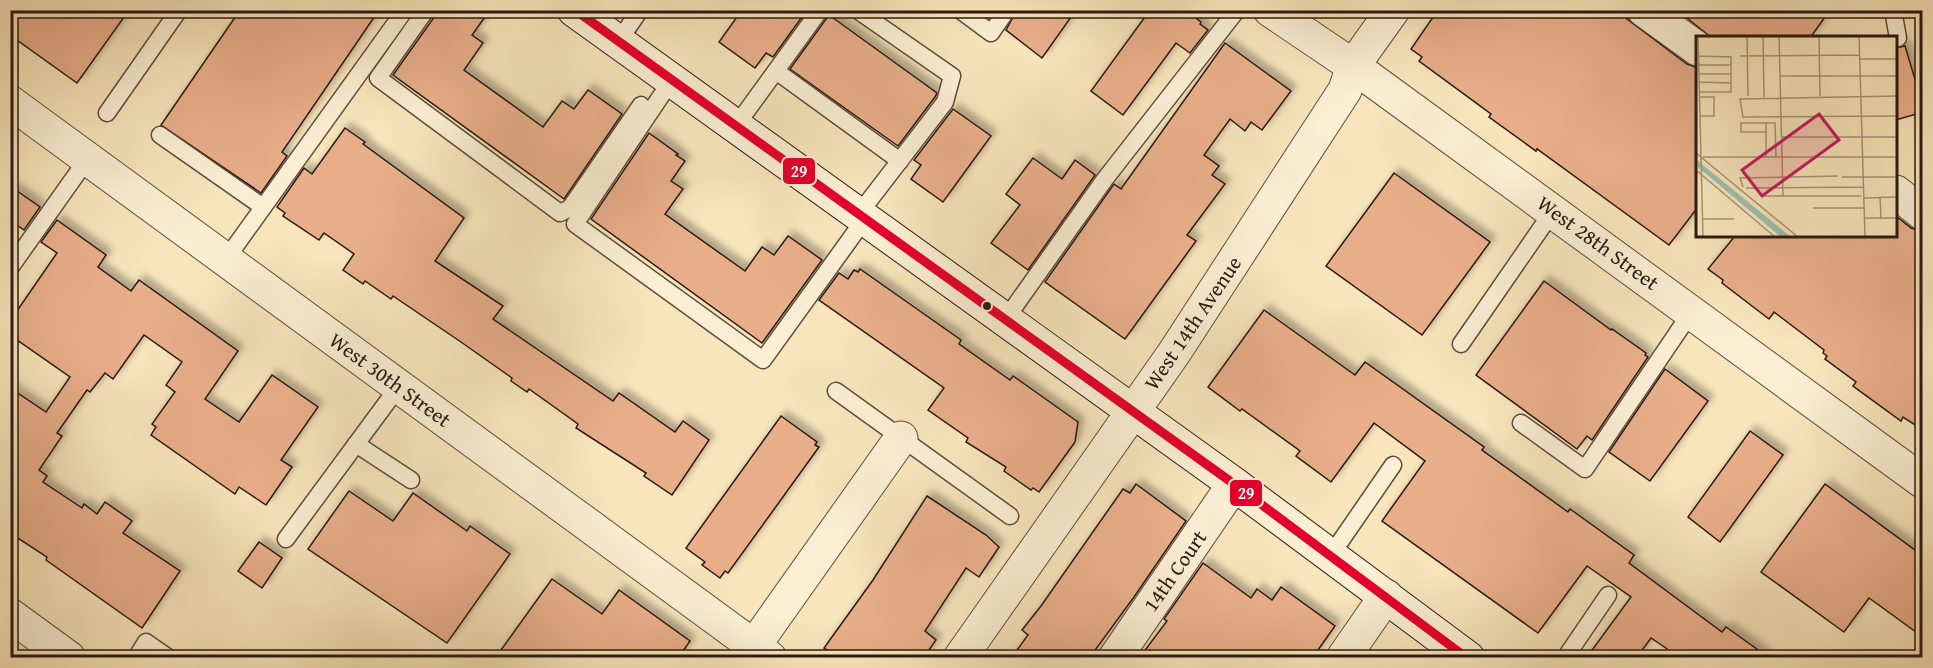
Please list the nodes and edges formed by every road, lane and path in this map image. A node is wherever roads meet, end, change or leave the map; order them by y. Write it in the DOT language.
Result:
graph roads {
  1 [pos="179,10"];
  2 [pos="405,10"];
  3 [pos="426,10"];
  4 [pos="574,10"];
  5 [pos="640,10"];
  6 [pos="820,10"];
  7 [pos="857,10"];
  8 [pos="960,10"];
  9 [pos="1007,10"];
  10 [pos="1237,10"];
  11 [pos="1270,10"];
  12 [pos="1393,10"];
  13 [pos="1644,10"];
  14 [pos="1893,10"];
  15 [pos="1898,38"];
  16 [pos="618,42"];
  17 [pos="1696,48"];
  18 [pos="1353,66"];
  19 [pos="776,71"];
  20 [pos="667,78"];
  21 [pos="10,102"];
  22 [pos="107,113"];
  23 [pos="735,127"];
  24 [pos="160,135"];
  25 [pos="88,158"];
  26 [pos="900,161"];
  27 [pos="1897,193"];
  28 [pos="263,207"];
  29 [pos="1553,211"];
  30 [pos="1923,213"];
  31 [pos="861,217"];
  32 [pos="226,259"];
  33 [pos="10,268"];
  34 [pos="1692,311"];
  35 [pos="1005,320"];
  36 [pos="1461,344"];
  37 [pos="399,386"];
  38 [pos="836,391"];
  39 [pos="1133,412"];
  40 [pos="1521,423"];
  41 [pos="901,438"];
  42 [pos="356,444"];
  43 [pos="1394,465"];
  44 [pos="411,480"];
  45 [pos="1923,481"];
  46 [pos="1234,484"];
  47 [pos="1010,516"];
  48 [pos="286,539"];
  49 [pos="1331,555"];
  50 [pos="1608,595"];
  51 [pos="1386,596"];
  52 [pos="10,615"];
  53 [pos="764,654"];
  54 [pos="69,657"];
  55 [pos="136,657"];
  56 [pos="169,657"];
  57 [pos="960,657"];
  58 [pos="1115,657"];
  59 [pos="1343,657"];
  60 [pos="1468,657"];
  61 [pos="1565,657"];
  1 -- 22 [label="lane"];
  2 -- 28 [label="lane"];
  3 -- 20 [label="lane"];
  4 -- 16 [label="street"];
  5 -- 16 [label="lane"];
  6 -- 19 [label="lane"];
  7 -- 26 [label="lane"];
  8 -- 9 [label="lane"];
  10 -- 35 [label="lane"];
  11 -- 18 [label="street, West 28th Street"];
  12 -- 18 [label="street, West 14th Avenue"];
  13 -- 17 [label="street"];
  14 -- 15 [label="lane"];
  16 -- 20 [label="street"];
  18 -- 29 [label="street, West 28th Street"];
  18 -- 39 [label="street, West 14th Avenue"];
  19 -- 23 [label="lane"];
  19 -- 26 [label="lane"];
  20 -- 23 [label="street"];
  20 -- 31 [label="lane"];
  21 -- 25 [label="street, West 30th Street"];
  23 -- 31 [label="street"];
  24 -- 28 [label="lane"];
  25 -- 32 [label="street, West 30th Street"];
  25 -- 33 [label="lane"];
  26 -- 31 [label="lane"];
  27 -- 30 [label="street"];
  28 -- 32 [label="lane"];
  29 -- 34 [label="street, West 28th Street"];
  29 -- 36 [label="lane"];
  31 -- 35 [label="street"];
  32 -- 37 [label="street, West 30th Street"];
  34 -- 40 [label="lane"];
  34 -- 45 [label="street, West 28th Street"];
  35 -- 39 [label="street"];
  37 -- 42 [label="lane"];
  37 -- 53 [label="street, West 30th Street"];
  38 -- 41 [label="lane"];
  39 -- 46 [label="street"];
  39 -- 57 [label="street, West 14th Avenue"];
  41 -- 47 [label="lane"];
  41 -- 53 [label="street"];
  42 -- 44 [label="lane"];
  42 -- 48 [label="lane"];
  43 -- 49 [label="lane"];
  46 -- 49 [label="street"];
  46 -- 58 [label="street, 14th Court"];
  49 -- 51 [label="street"];
  50 -- 61 [label="lane"];
  51 -- 59 [label="street"];
  51 -- 60 [label="street"];
  52 -- 54 [label="street"];
  55 -- 56 [label="lane"];
}
